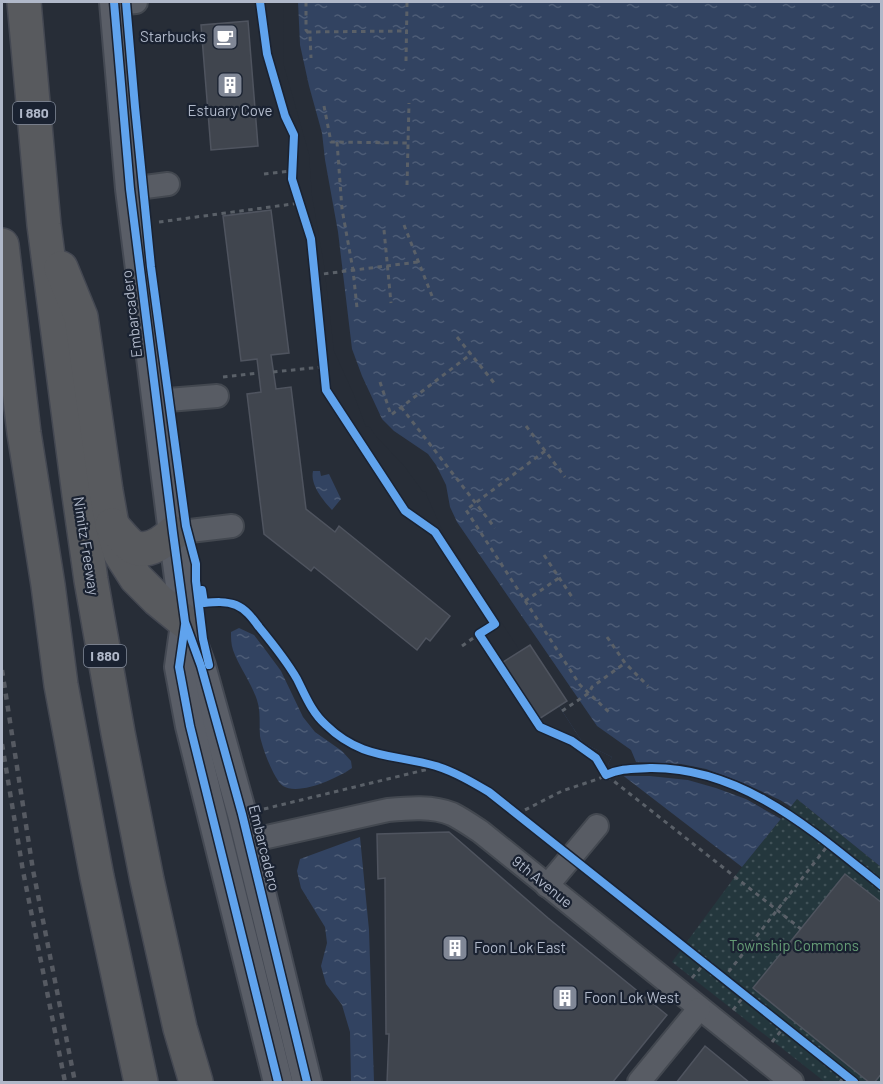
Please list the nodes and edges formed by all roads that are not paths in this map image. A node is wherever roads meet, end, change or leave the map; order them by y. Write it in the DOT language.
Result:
graph roads {
  1 [pos="24,2"];
  2 [pos="121,2"];
  3 [pos="168,184"];
  4 [pos="130,189"];
  5 [pos="44,225"];
  6 [pos="2,245"];
  7 [pos="217,396"];
  8 [pos="156,402"];
  9 [pos="112,525"];
  10 [pos="232,526"];
  11 [pos="172,533"];
  12 [pos="185,622"];
  13 [pos="597,826"];
  14 [pos="249,841"];
  15 [pos="97,878"];
  16 [pos="548,886"];
  17 [pos="699,1009"];
  18 [pos="124,1083"];
  19 [pos="141,1083"];
  20 [pos="196,1083"];
  21 [pos="278,1083"];
  22 [pos="308,1083"];
  23 [pos="639,1083"];
  24 [pos="792,1083"];
  1 -- 5 [label="highway, Nimitz Freeway / I 880"];
  2 -- 4 [label="main road, Embarcadero"];
  3 -- 4 [label="street"];
  4 -- 8 [label="main road, Embarcadero"];
  5 -- 9 [label="highway"];
  5 -- 20 [label="highway, Nimitz Freeway / I 880"];
  6 -- 15 [label="highway"];
  7 -- 8 [label="street"];
  8 -- 11 [label="main road, Embarcadero"];
  9 -- 11 [label="highway"];
  9 -- 12 [label="highway"];
  10 -- 11 [label="street"];
  11 -- 12 [label="main road, Embarcadero"];
  12 -- 14 [label="main road, Embarcadero"];
  12 -- 21 [label="main road, Embarcadero"];
  13 -- 16 [label="street"];
  14 -- 16 [label="street, 9th Avenue"];
  14 -- 22 [label="main road, Embarcadero"];
  15 -- 18 [label="highway"];
  15 -- 19 [label="highway"];
  16 -- 17 [label="street, 9th Avenue"];
  17 -- 23 [label="street"];
  17 -- 24 [label="street, 9th Avenue"];
}
